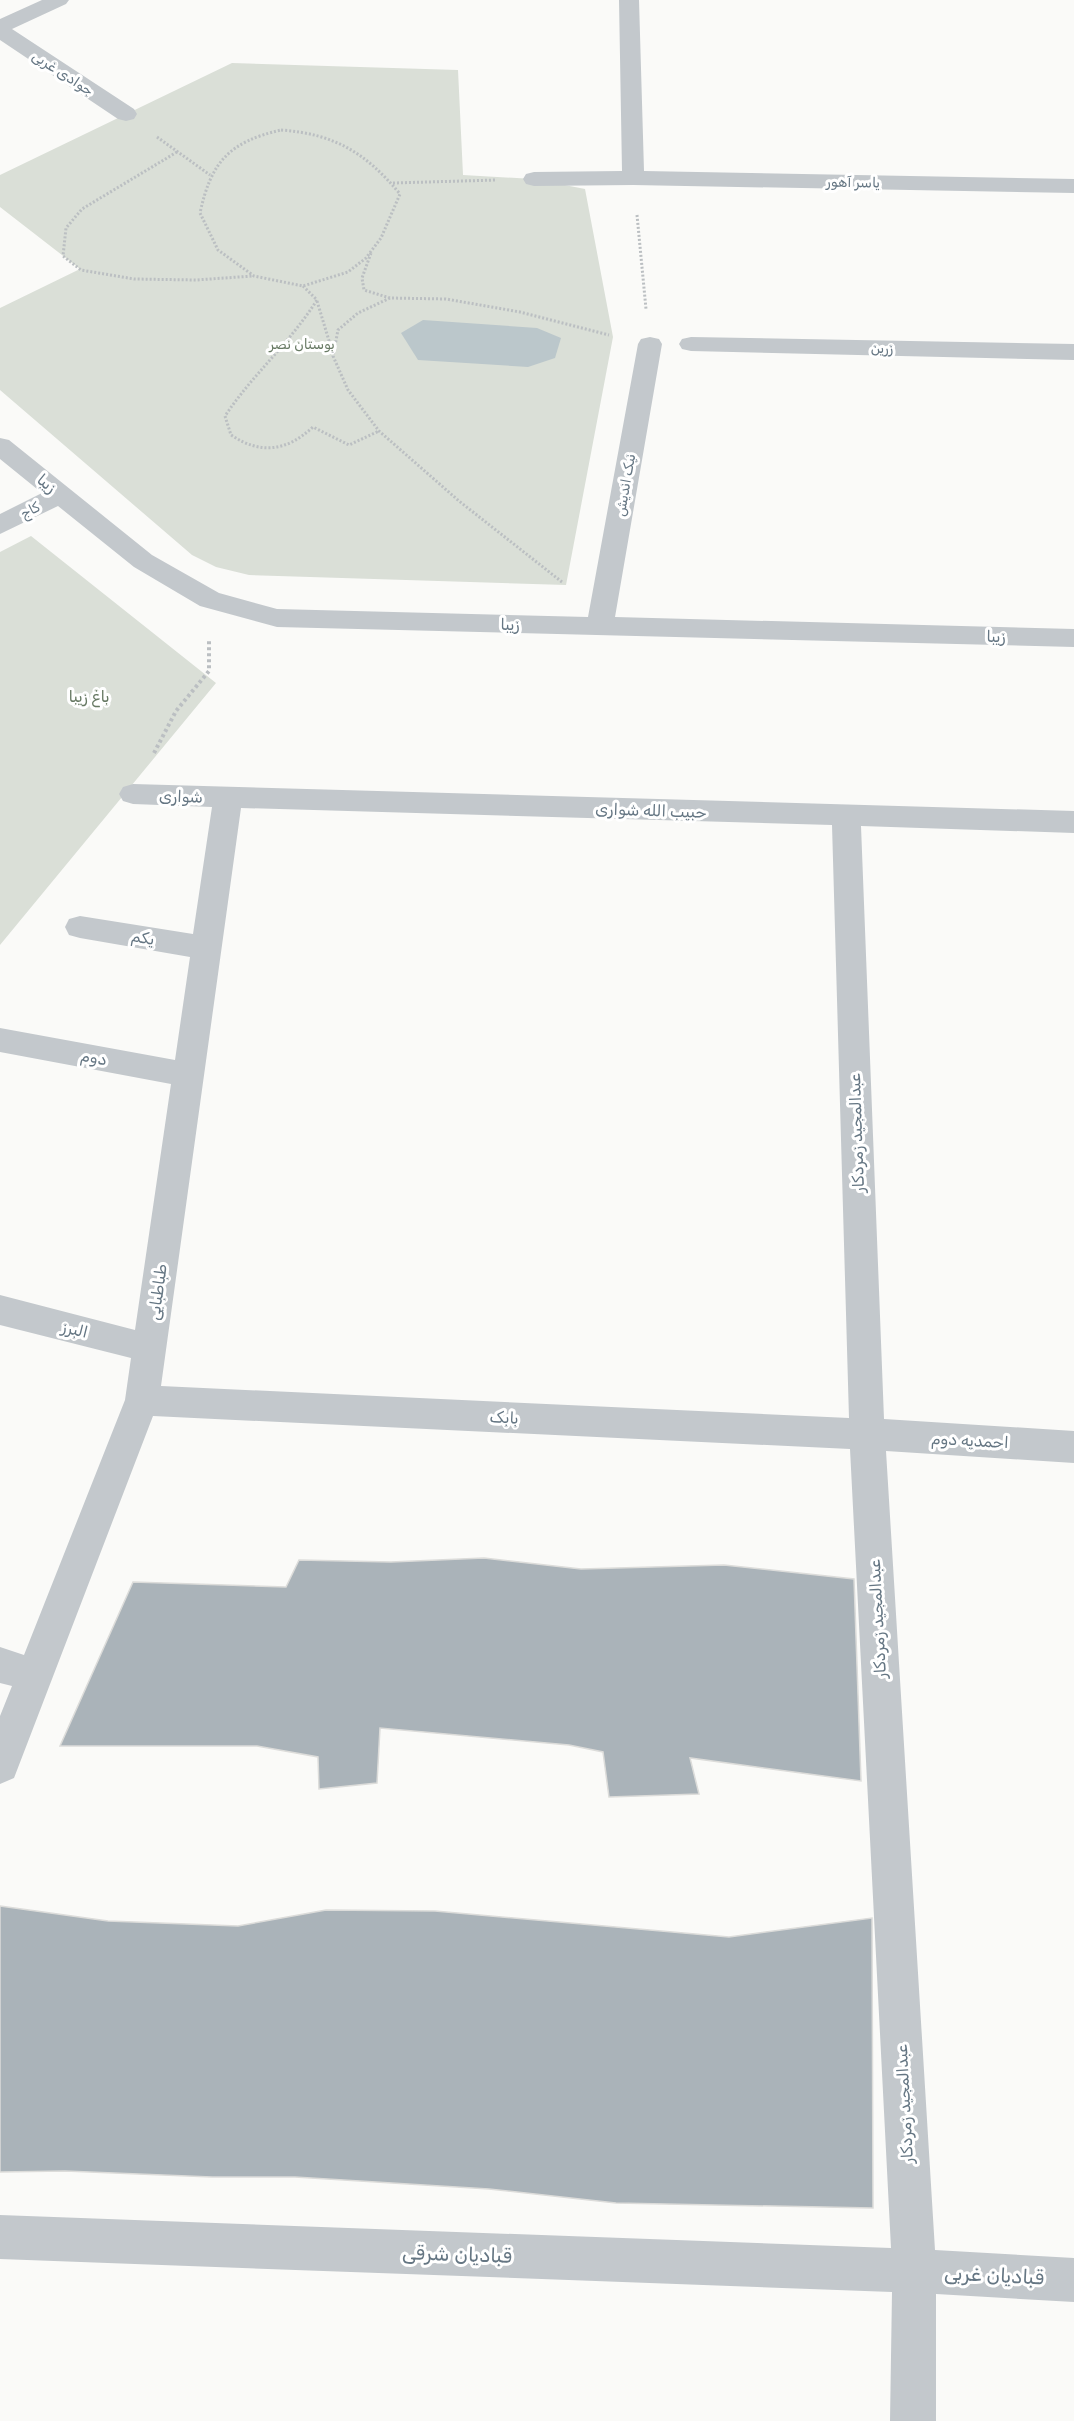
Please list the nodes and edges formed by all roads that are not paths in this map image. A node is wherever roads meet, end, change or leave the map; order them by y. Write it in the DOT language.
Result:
graph roads {
  1 [pos="59,0"];
  2 [pos="629,0"];
  3 [pos="0,27"];
  4 [pos="0,32"];
  5 [pos="126,114"];
  6 [pos="633,178"];
  7 [pos="534,179"];
  8 [pos="1074,186"];
  9 [pos="650,344"];
  10 [pos="691,344"];
  11 [pos="1074,351"];
  12 [pos="0,446"];
  13 [pos="60,494"];
  14 [pos="0,525"];
  15 [pos="600,626"];
  16 [pos="1074,638"];
  17 [pos="134,794"];
  18 [pos="228,797"];
  19 [pos="846,816"];
  20 [pos="1074,822"];
  21 [pos="80,927"];
  22 [pos="207,948"];
  23 [pos="0,1040"];
  24 [pos="189,1075"];
  25 [pos="0,1310"];
  26 [pos="149,1348"];
  27 [pos="142,1400"];
  28 [pos="867,1434"];
  29 [pos="1074,1446"];
  30 [pos="0,1665"];
  31 [pos="34,1676"];
  32 [pos="0,1765"];
  33 [pos="0,2237"];
  34 [pos="914,2271"];
  35 [pos="1074,2280"];
  36 [pos="913,2421"];
  1 -- 3 [label="street"];
  2 -- 6 [label="street"];
  4 -- 5 [label="street, جوادی غربی"];
  6 -- 7 [label="street, یاسر آهور"];
  6 -- 8 [label="street, یاسر آهور"];
  9 -- 15 [label="street, نیک اندیش"];
  10 -- 11 [label="street, زرین"];
  12 -- 13 [label="street, زیبا"];
  13 -- 14 [label="street, کاج"];
  13 -- 15 [label="street, زیبا"];
  15 -- 16 [label="street, زیبا"];
  17 -- 18 [label="street, شواری"];
  18 -- 19 [label="street, حبیب الله شواری"];
  18 -- 22 [label="street, طباطبایی"];
  19 -- 20 [label="street, حبیب الله شواری"];
  19 -- 28 [label="street, عبدالمجید زمردکار"];
  21 -- 22 [label="street, یکم"];
  22 -- 24 [label="street, طباطبایی"];
  23 -- 24 [label="street, دوم"];
  24 -- 26 [label="street, طباطبایی"];
  25 -- 26 [label="street, البرز"];
  26 -- 27 [label="street, طباطبایی"];
  27 -- 28 [label="street, بابک"];
  27 -- 31 [label="street, طباطبایی"];
  28 -- 29 [label="street, احمدیه دوم"];
  28 -- 34 [label="street, عبدالمجید زمردکار"];
  30 -- 31 [label="street"];
  31 -- 32 [label="street, طباطبایی"];
  33 -- 34 [label="street, قبادیان شرقی"];
  34 -- 35 [label="street, قبادیان غربی"];
  34 -- 36 [label="street, عبدالمجید زمردکار"];
}
